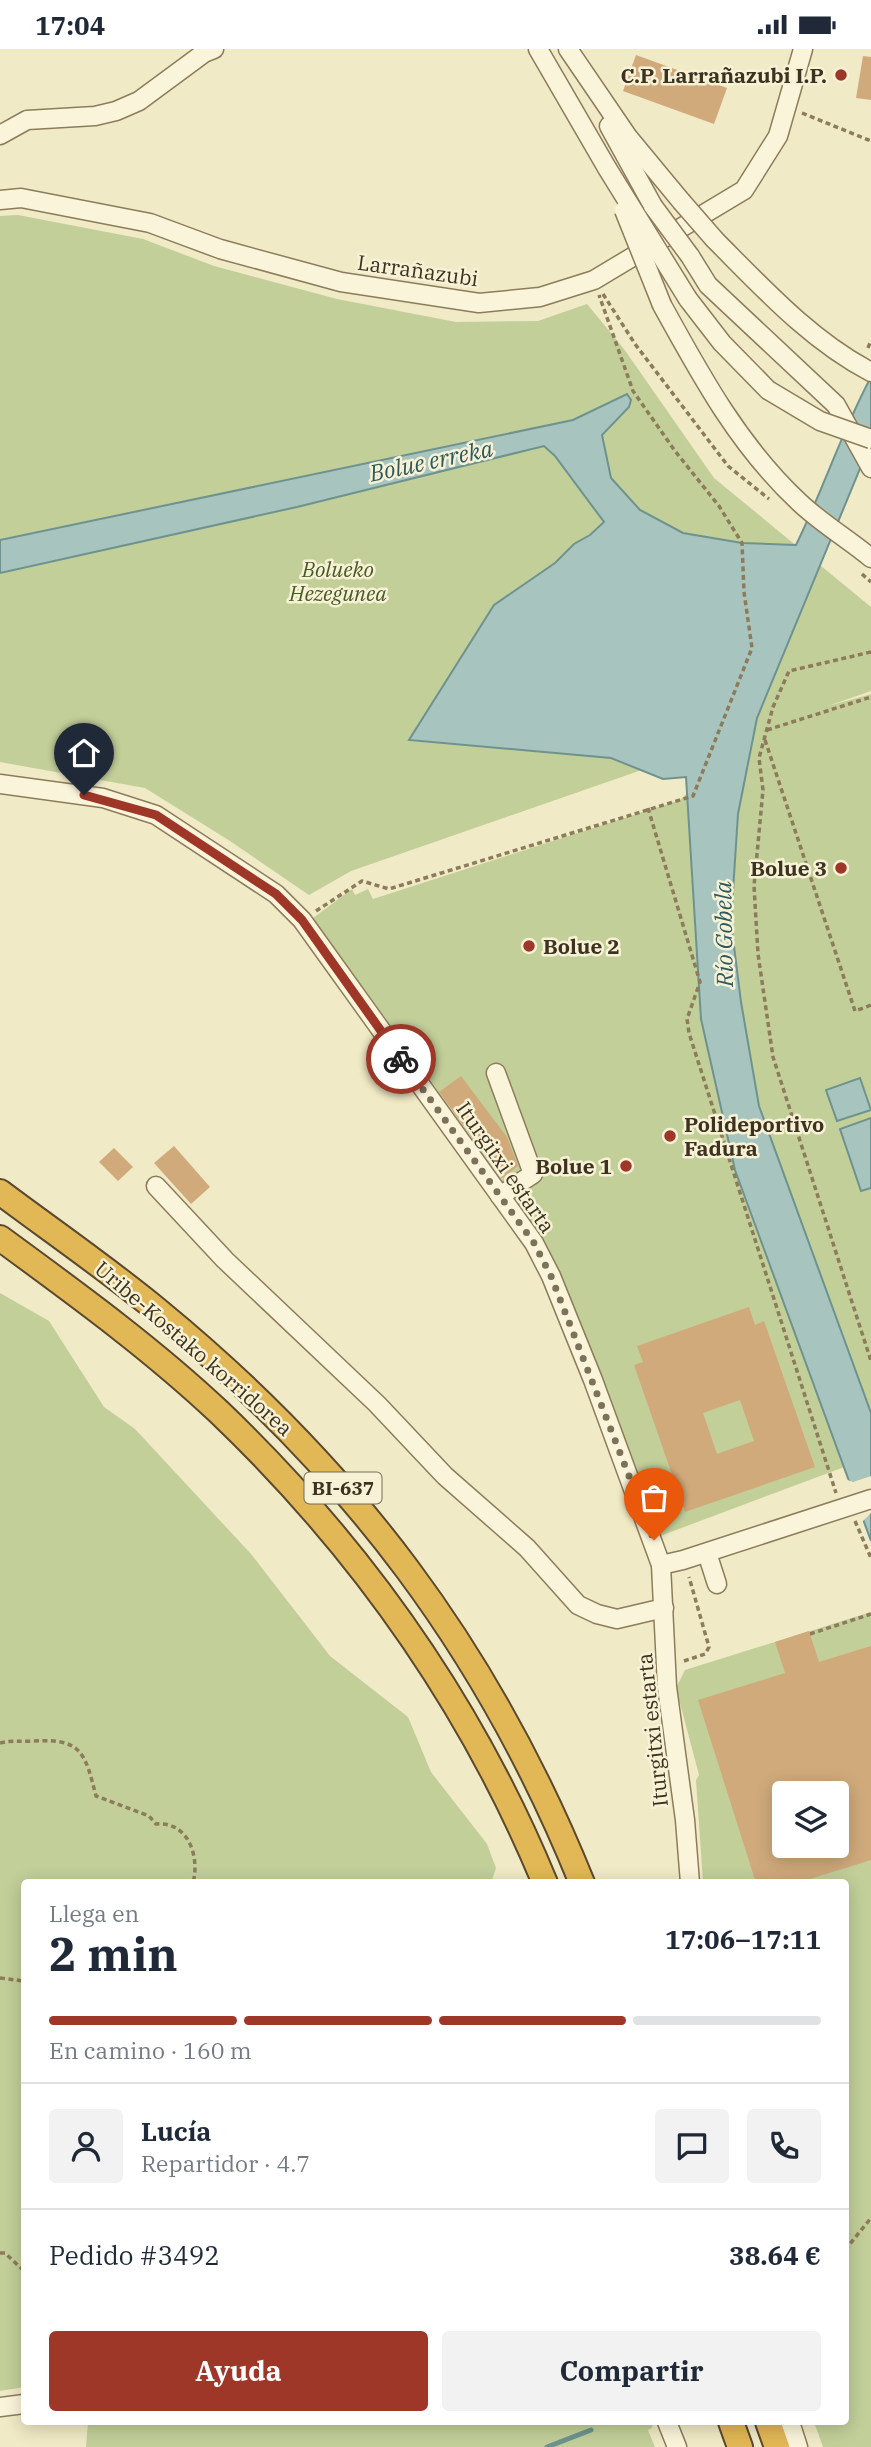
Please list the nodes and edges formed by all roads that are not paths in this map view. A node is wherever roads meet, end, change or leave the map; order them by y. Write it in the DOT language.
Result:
graph roads {
  1 [pos="215,49"];
  2 [pos="538,49"];
  3 [pos="568,49"];
  4 [pos="803,49"];
  5 [pos="0,135"];
  6 [pos="607,168"];
  7 [pos="0,200"];
  8 [pos="871,372"];
  9 [pos="871,439"];
  10 [pos="871,468"];
  11 [pos="867,555"];
  12 [pos="0,784"];
  13 [pos="496,1073"];
  14 [pos="156,1186"];
  15 [pos="0,1192"];
  16 [pos="500,1196"];
  17 [pos="0,1238"];
  18 [pos="871,1499"];
  19 [pos="707,1553"];
  20 [pos="661,1565"];
  21 [pos="717,1584"];
  22 [pos="664,1608"];
  23 [pos="543,1879"];
  24 [pos="580,1879"];
  25 [pos="690,1879"];
  26 [pos="21,2404"];
  27 [pos="0,2407"];
  28 [pos="668,2425"];
  29 [pos="732,2425"];
  30 [pos="769,2425"];
  31 [pos="791,2425"];
  32 [pos="677,2447"];
  33 [pos="740,2447"];
  34 [pos="777,2447"];
  35 [pos="798,2447"];
  1 -- 5 [label="street"];
  2 -- 6 [label="street"];
  3 -- 8 [label="street, bridge"];
  3 -- 10 [label="street, bridge"];
  4 -- 7 [label="street, Larrañazubi"];
  6 -- 9 [label="street, bridge"];
  6 -- 11 [label="street, bridge"];
  12 -- 16 [label="street, Iturgitxi estarta"];
  13 -- 16 [label="street"];
  14 -- 22 [label="street"];
  15 -- 24 [label="highway, Uribe-Kostako korridorea / BI-637"];
  16 -- 20 [label="street, Iturgitxi estarta"];
  17 -- 23 [label="highway, Uribe-Kostako korridorea / BI-637"];
  18 -- 19 [label="street"];
  19 -- 20 [label="street"];
  19 -- 21 [label="street"];
  20 -- 22 [label="street, Iturgitxi estarta"];
  22 -- 25 [label="street, Iturgitxi estarta"];
  26 -- 27 [label="street"];
  28 -- 32 [label="street"];
  29 -- 33 [label="highway"];
  30 -- 34 [label="highway"];
  31 -- 35 [label="street"];
}
